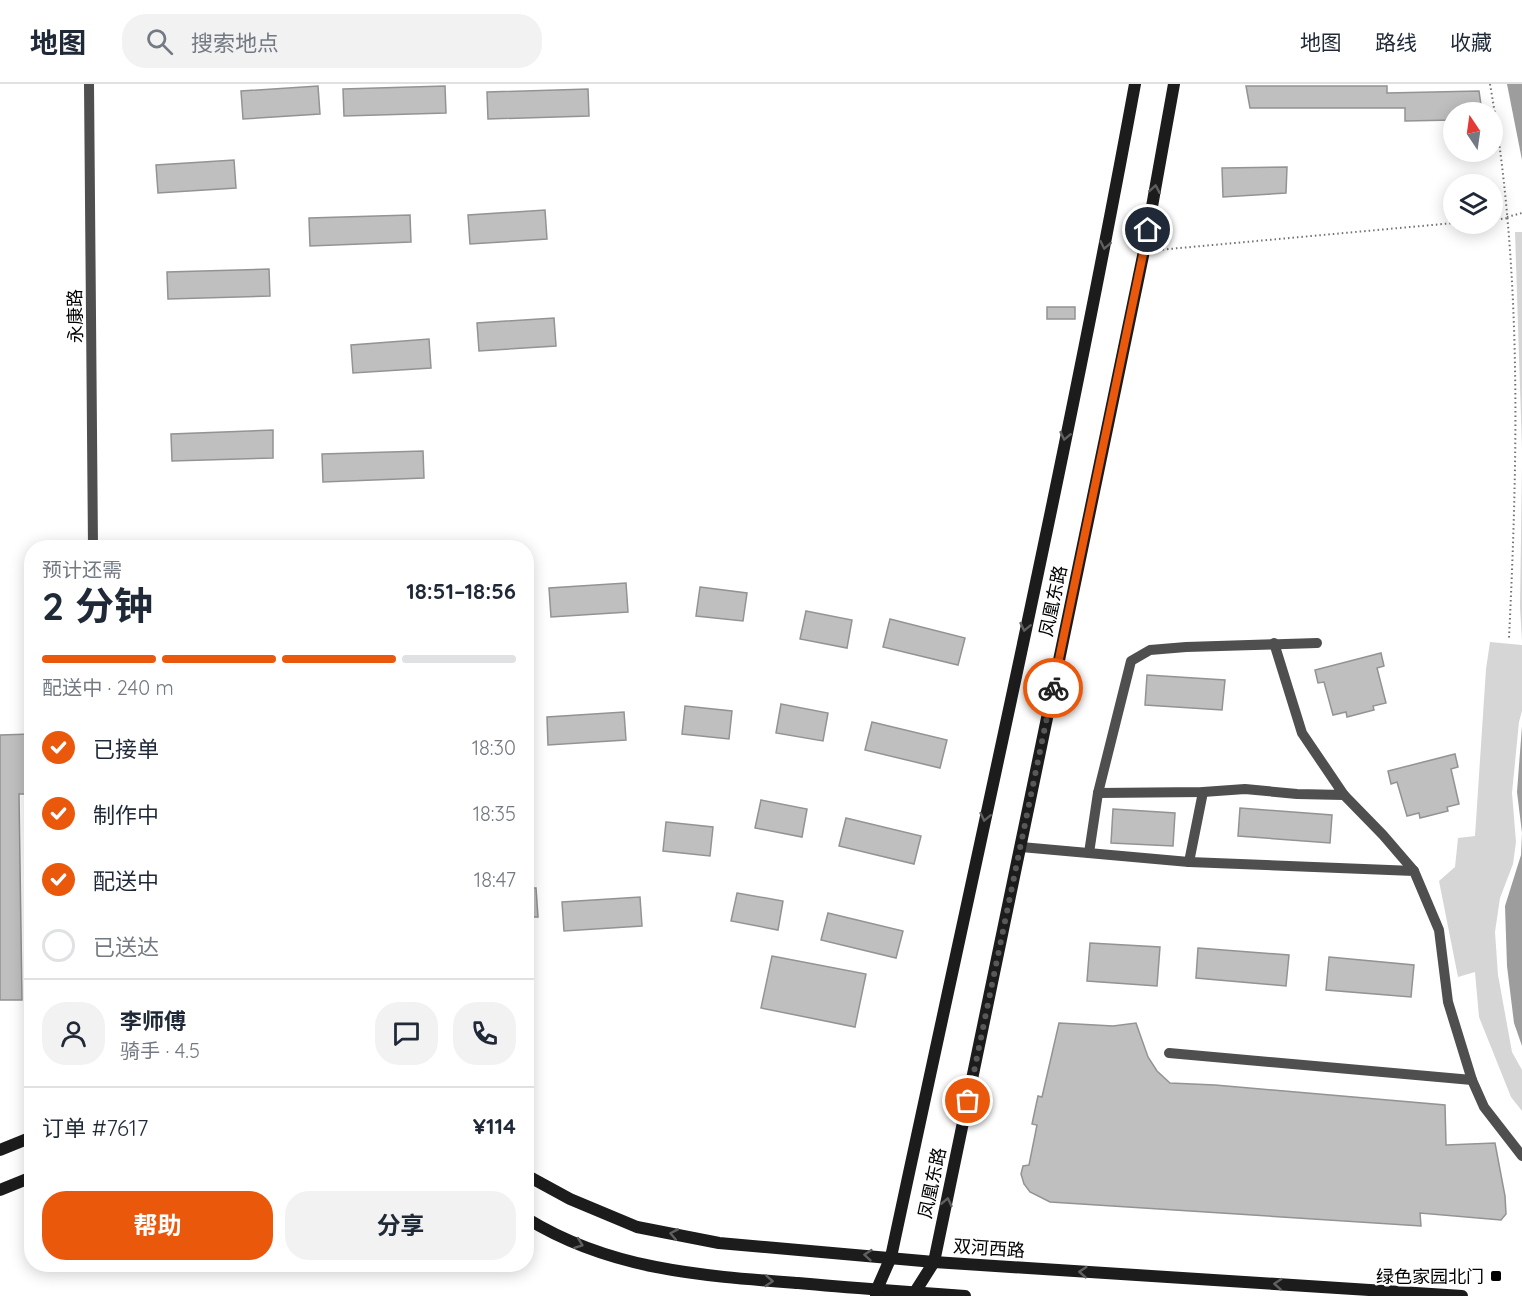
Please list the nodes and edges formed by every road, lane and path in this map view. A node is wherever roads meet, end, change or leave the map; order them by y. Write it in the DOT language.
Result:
graph roads {
  1 [pos="89,84"];
  2 [pos="1135,84"];
  3 [pos="1174,84"];
  4 [pos="1490,84"];
  5 [pos="1522,213"];
  6 [pos="1508,218"];
  7 [pos="1503,219"];
  8 [pos="1443,224"];
  9 [pos="1144,251"];
  10 [pos="93,540"];
  11 [pos="1509,638"];
  12 [pos="1317,642"];
  13 [pos="1274,643"];
  14 [pos="1203,792"];
  15 [pos="1098,793"];
  16 [pos="1344,795"];
  17 [pos="1021,847"];
  18 [pos="1089,853"];
  19 [pos="1189,862"];
  20 [pos="1414,871"];
  21 [pos="1169,1053"];
  22 [pos="1472,1080"];
  23 [pos="24,1140"];
  24 [pos="0,1150"];
  25 [pos="1522,1156"];
  26 [pos="534,1179"];
  27 [pos="24,1180"];
  28 [pos="0,1190"];
  29 [pos="534,1223"];
  30 [pos="891,1257"];
  31 [pos="934,1262"];
  32 [pos="876,1293"];
  33 [pos="915,1294"];
  34 [pos="965,1296"];
  35 [pos="1462,1296"];
  1 -- 10 [label="street, 永康路"];
  2 -- 30 [label="street, 凤凰东路, one-way"];
  9 -- 3 [label="street, 凤凰东路, one-way"];
  4 -- 6 [label="path"];
  5 -- 6 [label="path"];
  6 -- 7 [label="path"];
  6 -- 11 [label="path"];
  8 -- 9 [label="path"];
  9 -- 17 [label="street, 凤凰东路"];
  12 -- 13 [label="street"];
  13 -- 15 [label="street"];
  13 -- 16 [label="street"];
  14 -- 15 [label="street"];
  14 -- 16 [label="street"];
  14 -- 19 [label="street"];
  15 -- 18 [label="street"];
  16 -- 20 [label="street"];
  17 -- 18 [label="street"];
  31 -- 17 [label="street, 凤凰东路, one-way"];
  18 -- 19 [label="street"];
  19 -- 20 [label="street"];
  20 -- 22 [label="street"];
  21 -- 22 [label="street"];
  22 -- 25 [label="street"];
  23 -- 24 [label="street"];
  30 -- 26 [label="street, 双河西路, one-way"];
  27 -- 28 [label="street"];
  29 -- 32 [label="street, one-way"];
  30 -- 31 [label="street, 双河西路"];
  30 -- 32 [label="street, 凤凰东路"];
  31 -- 33 [label="street, 凤凰东路"];
  35 -- 31 [label="street, 双河西路, one-way"];
  32 -- 33 [label="street"];
  33 -- 34 [label="street"];
}
